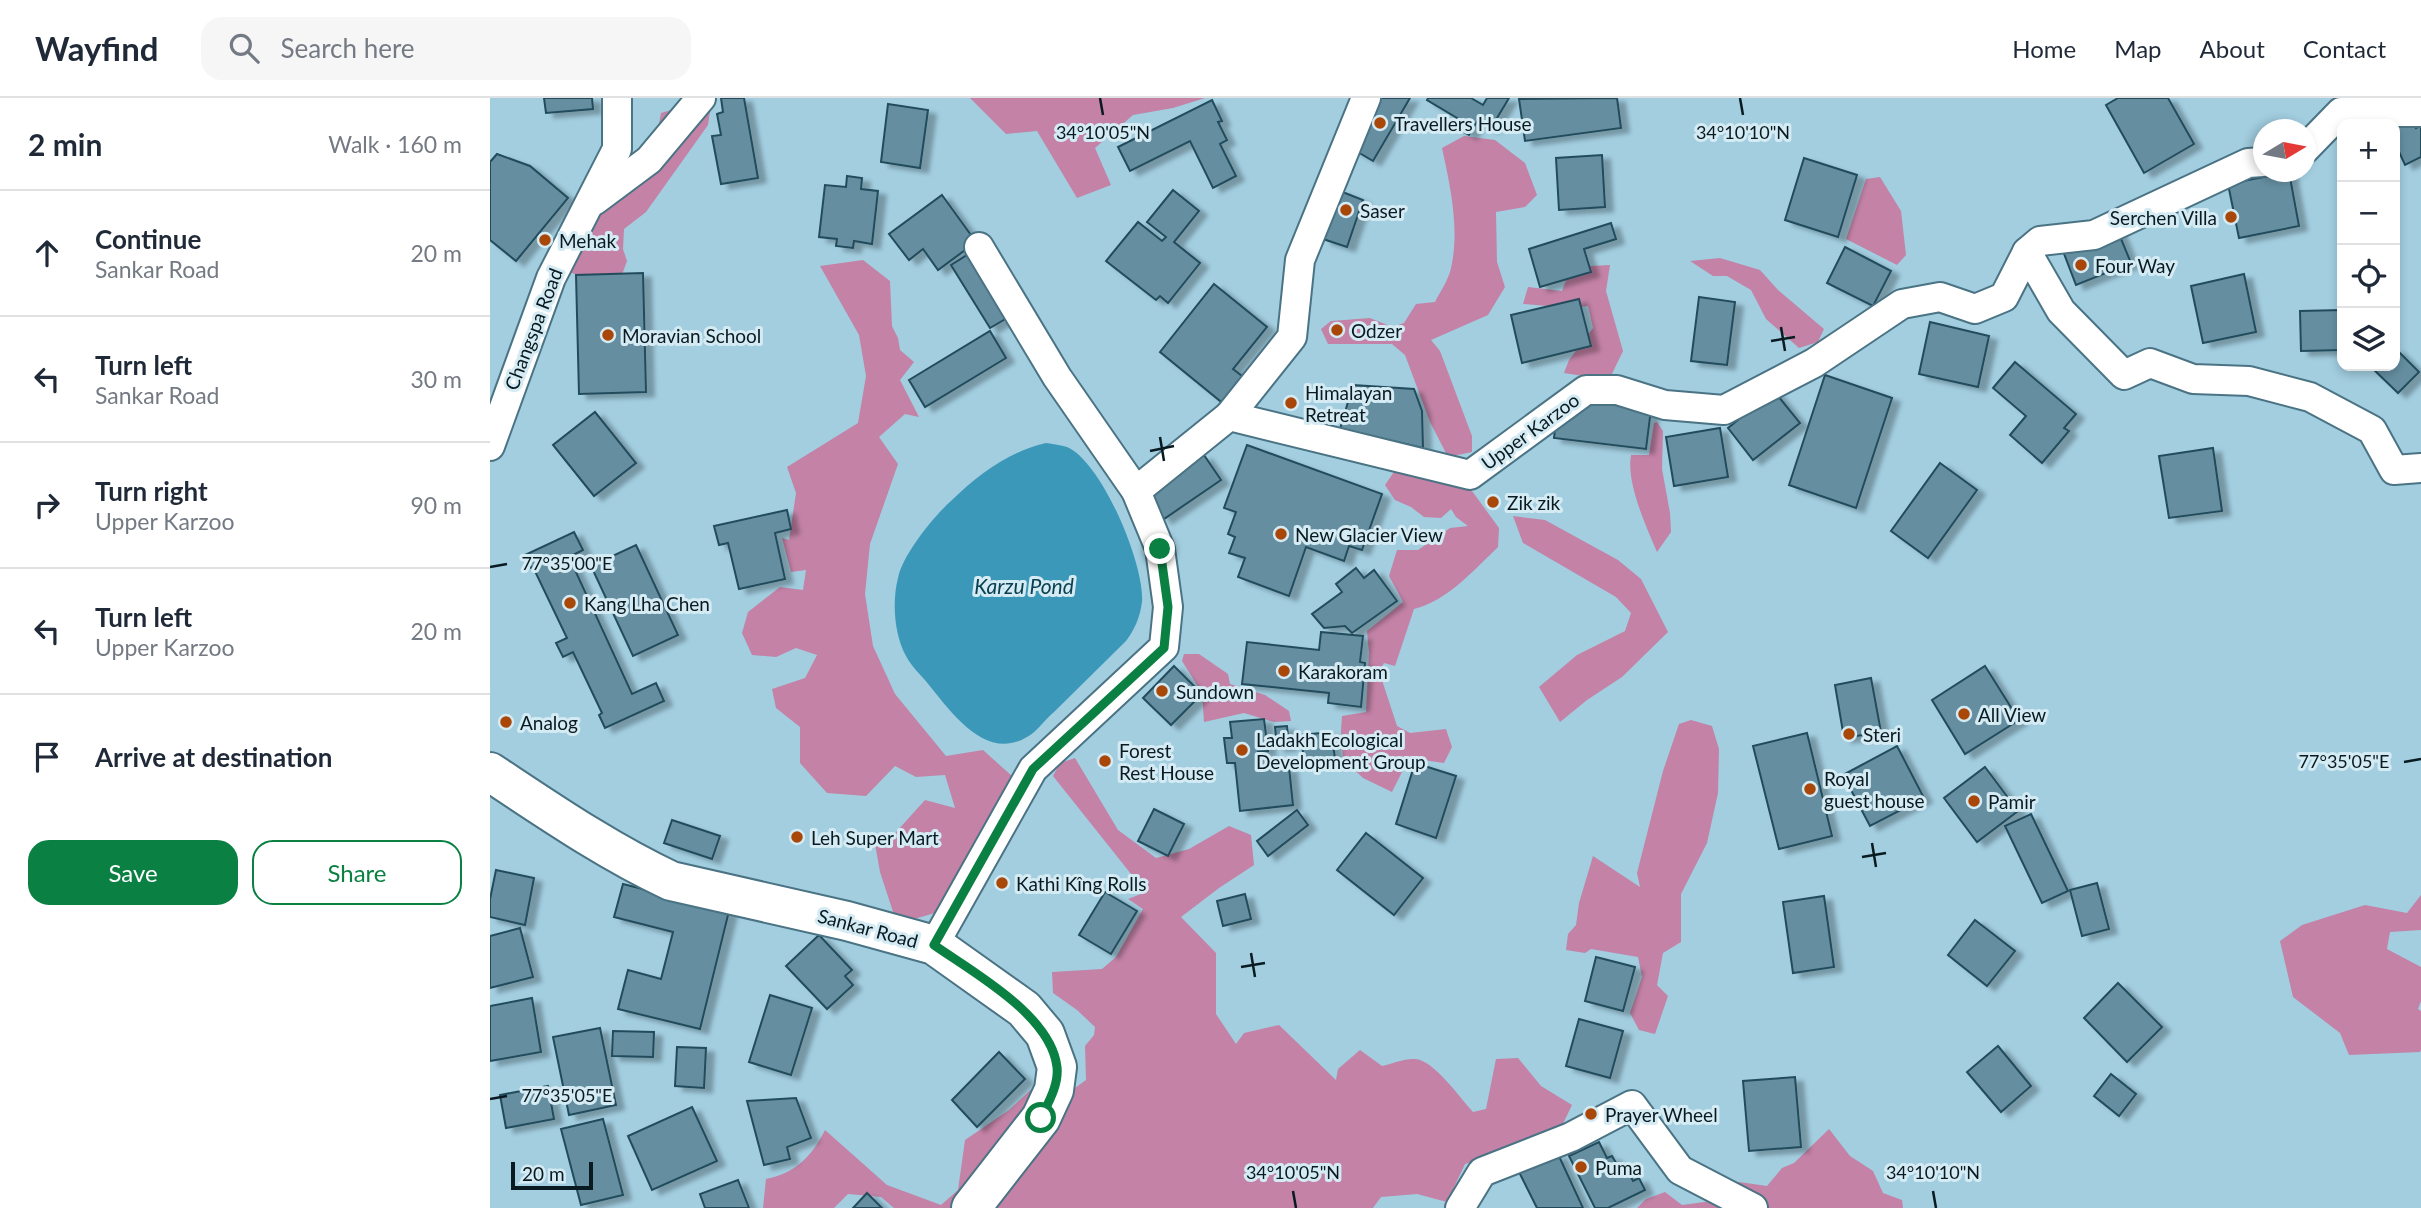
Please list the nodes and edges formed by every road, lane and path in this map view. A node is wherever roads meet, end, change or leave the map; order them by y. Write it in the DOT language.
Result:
graph roads {
  1 [pos="617,98"];
  2 [pos="701,98"];
  3 [pos="1366,98"];
  4 [pos="2341,105"];
  5 [pos="2421,112"];
  6 [pos="2316,136"];
  7 [pos="2253,163"];
  8 [pos="589,204"];
  9 [pos="979,247"];
  10 [pos="2027,252"];
  11 [pos="1229,416"];
  12 [pos="490,446"];
  13 [pos="2421,468"];
  14 [pos="1136,491"];
  15 [pos="490,772"];
  16 [pos="934,945"];
  17 [pos="971,1208"];
  18 [pos="1460,1208"];
  19 [pos="1753,1208"];
  1 -- 8 [label="street, Changspa Road"];
  2 -- 8 [label="street"];
  3 -- 11 [label="street"];
  4 -- 5 [label="street"];
  4 -- 6 [label="street"];
  7 -- 10 [label="street"];
  8 -- 12 [label="street, Changspa Road"];
  9 -- 14 [label="street"];
  10 -- 11 [label="street, Upper Karzoo"];
  10 -- 13 [label="street"];
  11 -- 14 [label="street"];
  14 -- 16 [label="street"];
  15 -- 16 [label="main road, Sankar Road"];
  16 -- 17 [label="main road, Sankar Road"];
  18 -- 19 [label="street"];
}
